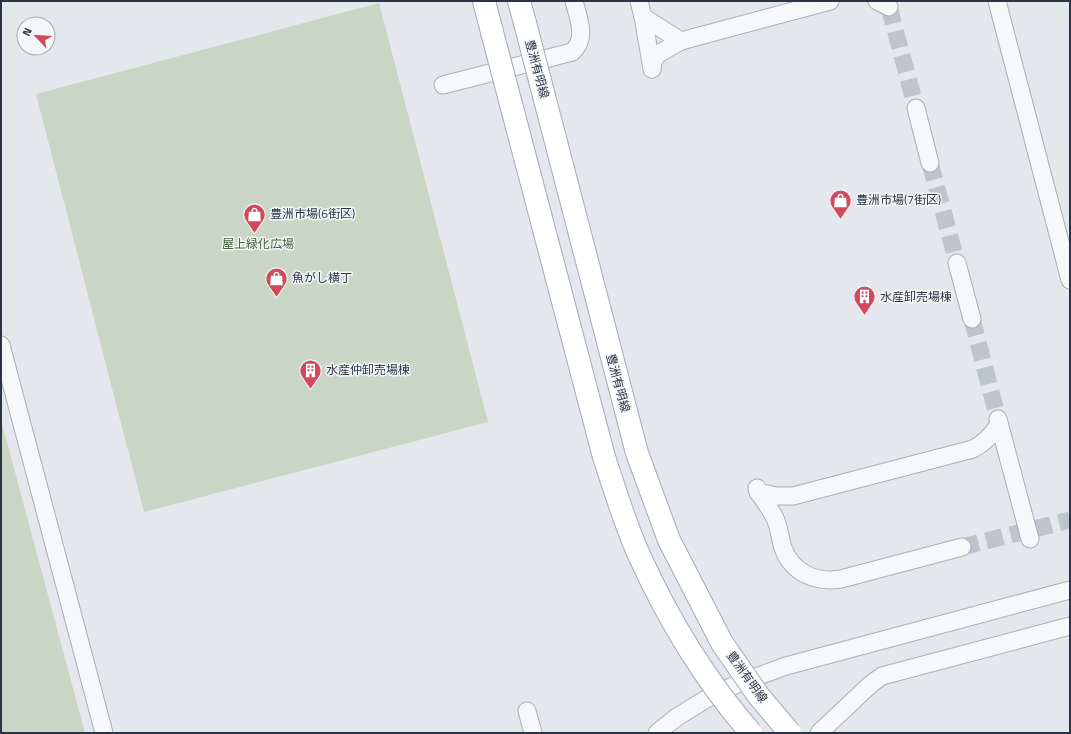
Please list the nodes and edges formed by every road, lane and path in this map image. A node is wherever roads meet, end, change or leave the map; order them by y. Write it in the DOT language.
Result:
graph roads {
  1 [pos="484,1"];
  2 [pos="519,1"];
  3 [pos="574,1"];
  4 [pos="830,1"];
  5 [pos="877,1"];
  6 [pos="888,1"];
  7 [pos="997,1"];
  8 [pos="641,9"];
  9 [pos="681,41"];
  10 [pos="443,85"];
  11 [pos="916,108"];
  12 [pos="930,163"];
  13 [pos="957,263"];
  14 [pos="1070,280"];
  15 [pos="972,319"];
  16 [pos="1,345"];
  17 [pos="972,449"];
  18 [pos="1009,463"];
  19 [pos="793,496"];
  20 [pos="775,519"];
  21 [pos="1030,539"];
  22 [pos="962,548"];
  23 [pos="1070,590"];
  24 [pos="1070,626"];
  25 [pos="527,711"];
  26 [pos="104,733"];
  27 [pos="533,733"];
  28 [pos="657,733"];
  29 [pos="751,733"];
  30 [pos="790,733"];
  31 [pos="819,733"];
  1 -- 29 [label="main road, bridge"];
  2 -- 30 [label="main road, 豊洲有明線, bridge"];
  3 -- 10 [label="lane"];
  4 -- 9 [label="lane"];
  5 -- 6 [label="lane"];
  7 -- 14 [label="lane"];
  8 -- 9 [label="lane"];
  8 -- 9 [label="lane"];
  11 -- 12 [label="lane"];
  13 -- 15 [label="lane"];
  16 -- 26 [label="lane"];
  17 -- 18 [label="lane"];
  17 -- 18 [label="lane"];
  17 -- 19 [label="lane"];
  18 -- 21 [label="lane"];
  19 -- 20 [label="lane"];
  19 -- 20 [label="lane"];
  20 -- 22 [label="lane"];
  23 -- 28 [label="lane"];
  24 -- 31 [label="lane"];
  25 -- 27 [label="lane"];
}
